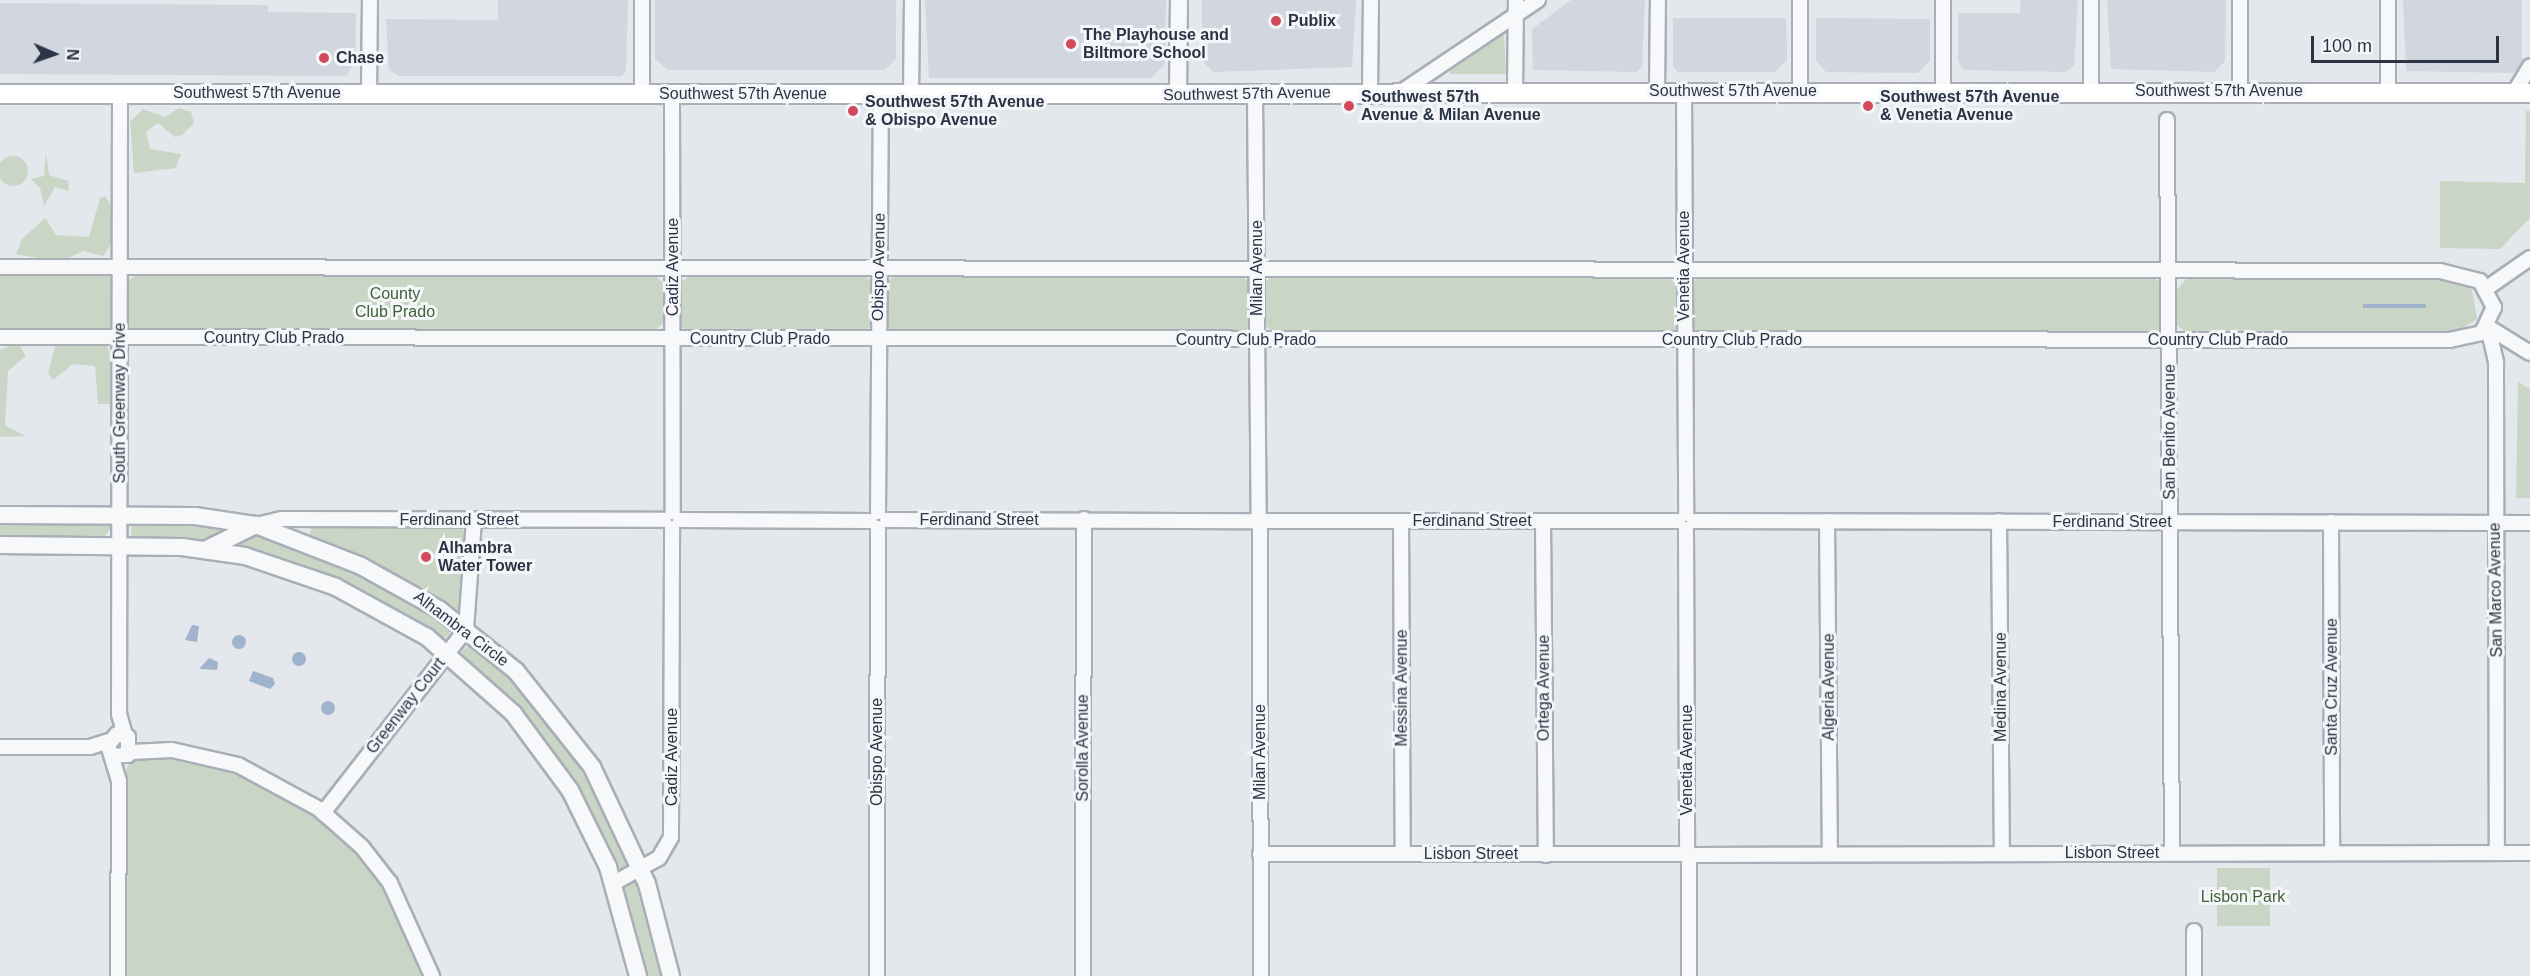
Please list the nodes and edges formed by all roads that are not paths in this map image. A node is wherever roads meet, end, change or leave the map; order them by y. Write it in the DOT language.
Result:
graph roads {
  1 [pos="370,0"];
  2 [pos="642,0"];
  3 [pos="912,0"];
  4 [pos="1179,0"];
  5 [pos="1371,0"];
  6 [pos="1516,0"];
  7 [pos="1538,0"];
  8 [pos="1658,0"];
  9 [pos="1800,0"];
  10 [pos="1943,0"];
  11 [pos="2091,0"];
  12 [pos="2240,0"];
  13 [pos="2388,0"];
  14 [pos="1515,17"];
  15 [pos="2530,66"];
  16 [pos="1657,90"];
  17 [pos="1684,90"];
  18 [pos="1515,91"];
  19 [pos="2091,91"];
  20 [pos="2240,91"];
  21 [pos="1370,92"];
  22 [pos="1401,92"];
  23 [pos="1800,92"];
  24 [pos="1943,92"];
  25 [pos="2388,92"];
  26 [pos="120,93"];
  27 [pos="369,93"];
  28 [pos="642,93"];
  29 [pos="2522,93"];
  30 [pos="0,94"];
  31 [pos="672,94"];
  32 [pos="881,94"];
  33 [pos="911,94"];
  34 [pos="1255,95"];
  35 [pos="1178,96"];
  36 [pos="2167,120"];
  37 [pos="2530,258"];
  38 [pos="0,267"];
  39 [pos="120,268"];
  40 [pos="673,268"];
  41 [pos="879,268"];
  42 [pos="1257,269"];
  43 [pos="1684,270"];
  44 [pos="2169,270"];
  45 [pos="2487,288"];
  46 [pos="2488,327"];
  47 [pos="0,337"];
  48 [pos="119,337"];
  49 [pos="672,338"];
  50 [pos="879,340"];
  51 [pos="1257,340"];
  52 [pos="1685,340"];
  53 [pos="2170,340"];
  54 [pos="2530,353"];
  55 [pos="120,514"];
  56 [pos="0,515"];
  57 [pos="1084,519"];
  58 [pos="474,520"];
  59 [pos="672,520"];
  60 [pos="878,520"];
  61 [pos="1827,520"];
  62 [pos="1259,521"];
  63 [pos="1401,521"];
  64 [pos="1686,521"];
  65 [pos="1999,521"];
  66 [pos="1543,522"];
  67 [pos="2170,522"];
  68 [pos="2331,522"];
  69 [pos="2495,523"];
  70 [pos="2530,523"];
  71 [pos="256,525"];
  72 [pos="0,545"];
  73 [pos="119,546"];
  74 [pos="207,549"];
  75 [pos="466,629"];
  76 [pos="448,653"];
  77 [pos="119,746"];
  78 [pos="0,747"];
  79 [pos="323,813"];
  80 [pos="2002,853"];
  81 [pos="2172,853"];
  82 [pos="2332,853"];
  83 [pos="2497,853"];
  84 [pos="2530,853"];
  85 [pos="1260,854"];
  86 [pos="1403,854"];
  87 [pos="1830,854"];
  88 [pos="1546,855"];
  89 [pos="1688,855"];
  90 [pos="641,868"];
  91 [pos="614,883"];
  92 [pos="2194,931"];
  93 [pos="118,976"];
  94 [pos="432,976"];
  95 [pos="638,976"];
  96 [pos="671,976"];
  97 [pos="877,976"];
  98 [pos="1083,976"];
  99 [pos="1261,976"];
  100 [pos="1689,976"];
  101 [pos="2194,976"];
  1 -- 27 [label="street"];
  2 -- 28 [label="street"];
  3 -- 33 [label="street"];
  4 -- 35 [label="street"];
  5 -- 21 [label="street"];
  6 -- 14 [label="street"];
  7 -- 14 [label="street"];
  8 -- 16 [label="street"];
  9 -- 23 [label="street"];
  10 -- 24 [label="street"];
  11 -- 19 [label="street"];
  12 -- 20 [label="street"];
  13 -- 25 [label="street"];
  14 -- 18 [label="street"];
  14 -- 22 [label="street"];
  15 -- 29 [label="street"];
  16 -- 17 [label="main road, Southwest 57th Avenue"];
  16 -- 18 [label="main road, Southwest 57th Avenue"];
  17 -- 23 [label="main road, Southwest 57th Avenue"];
  17 -- 43 [label="street, Venetia Avenue"];
  18 -- 22 [label="main road, Southwest 57th Avenue"];
  19 -- 20 [label="main road, Southwest 57th Avenue"];
  19 -- 24 [label="main road, Southwest 57th Avenue"];
  20 -- 25 [label="main road, Southwest 57th Avenue"];
  21 -- 22 [label="main road, Southwest 57th Avenue"];
  21 -- 34 [label="main road, Southwest 57th Avenue"];
  23 -- 24 [label="main road, Southwest 57th Avenue"];
  25 -- 29 [label="main road, Southwest 57th Avenue"];
  26 -- 27 [label="main road, Southwest 57th Avenue"];
  26 -- 30 [label="main road, Southwest 57th Avenue"];
  26 -- 39 [label="street, South Greenway Drive"];
  27 -- 28 [label="main road, Southwest 57th Avenue"];
  28 -- 31 [label="main road, Southwest 57th Avenue"];
  31 -- 32 [label="main road, Southwest 57th Avenue"];
  31 -- 40 [label="street, Cadiz Avenue"];
  32 -- 33 [label="main road, Southwest 57th Avenue"];
  32 -- 41 [label="street, Obispo Avenue"];
  33 -- 35 [label="main road, Southwest 57th Avenue"];
  34 -- 35 [label="main road, Southwest 57th Avenue"];
  34 -- 42 [label="street, Milan Avenue"];
  36 -- 44 [label="street, San Benito Avenue"];
  37 -- 45 [label="street"];
  38 -- 39 [label="street"];
  39 -- 40 [label="street"];
  39 -- 48 [label="street, South Greenway Drive"];
  40 -- 41 [label="street"];
  40 -- 49 [label="street, Cadiz Avenue"];
  41 -- 42 [label="street"];
  41 -- 50 [label="street, Obispo Avenue"];
  42 -- 43 [label="street"];
  42 -- 51 [label="street, Milan Avenue"];
  43 -- 44 [label="street"];
  43 -- 52 [label="street, Venetia Avenue"];
  44 -- 45 [label="street"];
  44 -- 53 [label="street, San Benito Avenue"];
  45 -- 46 [label="street"];
  46 -- 53 [label="street, Country Club Prado"];
  46 -- 54 [label="street"];
  46 -- 69 [label="street, San Marco Avenue"];
  47 -- 48 [label="street, Country Club Prado"];
  48 -- 49 [label="street, Country Club Prado"];
  48 -- 55 [label="street, South Greenway Drive"];
  49 -- 50 [label="street, Country Club Prado"];
  49 -- 59 [label="street, Cadiz Avenue"];
  50 -- 51 [label="street, Country Club Prado"];
  50 -- 60 [label="street, Obispo Avenue"];
  51 -- 52 [label="street, Country Club Prado"];
  51 -- 62 [label="street, Milan Avenue"];
  52 -- 53 [label="street, Country Club Prado"];
  52 -- 64 [label="street, Venetia Avenue"];
  53 -- 67 [label="street, San Benito Avenue"];
  55 -- 56 [label="street, Alhambra Circle"];
  55 -- 71 [label="street, Alhambra Circle"];
  55 -- 73 [label="street, South Greenway Drive"];
  57 -- 60 [label="street, Ferdinand Street"];
  57 -- 62 [label="street, Ferdinand Street"];
  57 -- 98 [label="street, Sorolla Avenue"];
  58 -- 59 [label="street, Ferdinand Street"];
  58 -- 71 [label="street, Ferdinand Street"];
  58 -- 75 [label="street"];
  59 -- 60 [label="street, Ferdinand Street"];
  59 -- 90 [label="street, Cadiz Avenue"];
  60 -- 97 [label="street, Obispo Avenue"];
  61 -- 64 [label="street, Ferdinand Street"];
  61 -- 65 [label="street, Ferdinand Street"];
  61 -- 87 [label="street, Algeria Avenue"];
  62 -- 63 [label="street, Ferdinand Street"];
  62 -- 85 [label="street, Milan Avenue"];
  63 -- 66 [label="street, Ferdinand Street"];
  63 -- 86 [label="street, Messina Avenue"];
  64 -- 66 [label="street, Ferdinand Street"];
  64 -- 89 [label="street, Venetia Avenue"];
  65 -- 67 [label="street, Ferdinand Street"];
  65 -- 80 [label="street, Medina Avenue"];
  66 -- 88 [label="street, Ortega Avenue"];
  67 -- 68 [label="street, Ferdinand Street"];
  67 -- 81 [label="street, San Benito Avenue"];
  68 -- 69 [label="street, Ferdinand Street"];
  68 -- 82 [label="street, Santa Cruz Avenue"];
  69 -- 70 [label="street, Ferdinand Street"];
  69 -- 83 [label="street, San Marco Avenue"];
  71 -- 74 [label="street"];
  71 -- 75 [label="street, Alhambra Circle"];
  72 -- 73 [label="street, Alhambra Circle"];
  73 -- 74 [label="street, Alhambra Circle"];
  73 -- 77 [label="street, South Greenway Drive"];
  74 -- 76 [label="street, Alhambra Circle"];
  75 -- 76 [label="street, Greenway Court"];
  75 -- 90 [label="street, Alhambra Circle"];
  76 -- 79 [label="street, Greenway Court"];
  76 -- 91 [label="street, Alhambra Circle"];
  77 -- 78 [label="street"];
  77 -- 79 [label="street"];
  77 -- 93 [label="street"];
  79 -- 94 [label="street"];
  80 -- 81 [label="street, Lisbon Street"];
  80 -- 87 [label="street, Lisbon Street"];
  81 -- 82 [label="street, Lisbon Street"];
  82 -- 83 [label="street, Lisbon Street"];
  83 -- 84 [label="street, Lisbon Street"];
  85 -- 86 [label="street, Lisbon Street"];
  85 -- 99 [label="street, Milan Avenue"];
  86 -- 88 [label="street, Lisbon Street"];
  87 -- 89 [label="street, Lisbon Street"];
  88 -- 89 [label="street, Lisbon Street"];
  89 -- 100 [label="street, Venetia Avenue"];
  90 -- 91 [label="street, Cadiz Avenue"];
  90 -- 96 [label="street, Alhambra Circle"];
  91 -- 95 [label="street, Alhambra Circle"];
  92 -- 101 [label="street"];
}
